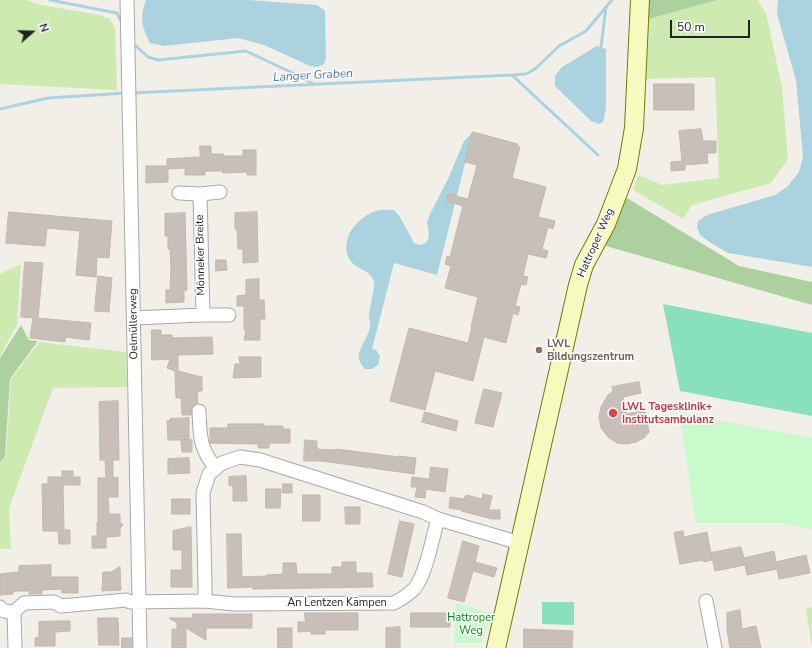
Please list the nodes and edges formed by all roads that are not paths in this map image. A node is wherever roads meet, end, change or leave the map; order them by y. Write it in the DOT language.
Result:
graph roads {
  1 [pos="127,0"];
  2 [pos="640,0"];
  3 [pos="220,192"];
  4 [pos="179,193"];
  5 [pos="200,194"];
  6 [pos="229,315"];
  7 [pos="203,316"];
  8 [pos="134,318"];
  9 [pos="199,411"];
  10 [pos="216,468"];
  11 [pos="438,519"];
  12 [pos="520,543"];
  13 [pos="706,601"];
  14 [pos="139,602"];
  15 [pos="204,602"];
  16 [pos="0,607"];
  17 [pos="14,612"];
  18 [pos="15,648"];
  19 [pos="140,648"];
  20 [pos="496,648"];
  21 [pos="715,648"];
  1 -- 8 [label="street, Oelmüllerweg"];
  2 -- 12 [label="main road, Hattroper Weg"];
  3 -- 5 [label="street"];
  4 -- 5 [label="street"];
  5 -- 7 [label="street, Mönneker Breite"];
  6 -- 7 [label="street"];
  7 -- 8 [label="street"];
  8 -- 14 [label="street, Oelmüllerweg"];
  9 -- 10 [label="street"];
  10 -- 11 [label="street"];
  10 -- 15 [label="street"];
  11 -- 12 [label="street"];
  11 -- 15 [label="street, An Lentzen Kämpen"];
  12 -- 20 [label="main road, Hattroper Weg"];
  13 -- 21 [label="street"];
  14 -- 15 [label="street, An Lentzen Kämpen"];
  14 -- 17 [label="street, An Lentzen Kämpen"];
  14 -- 19 [label="street, Oelmüllerweg"];
  16 -- 17 [label="street"];
  17 -- 18 [label="street"];
}
